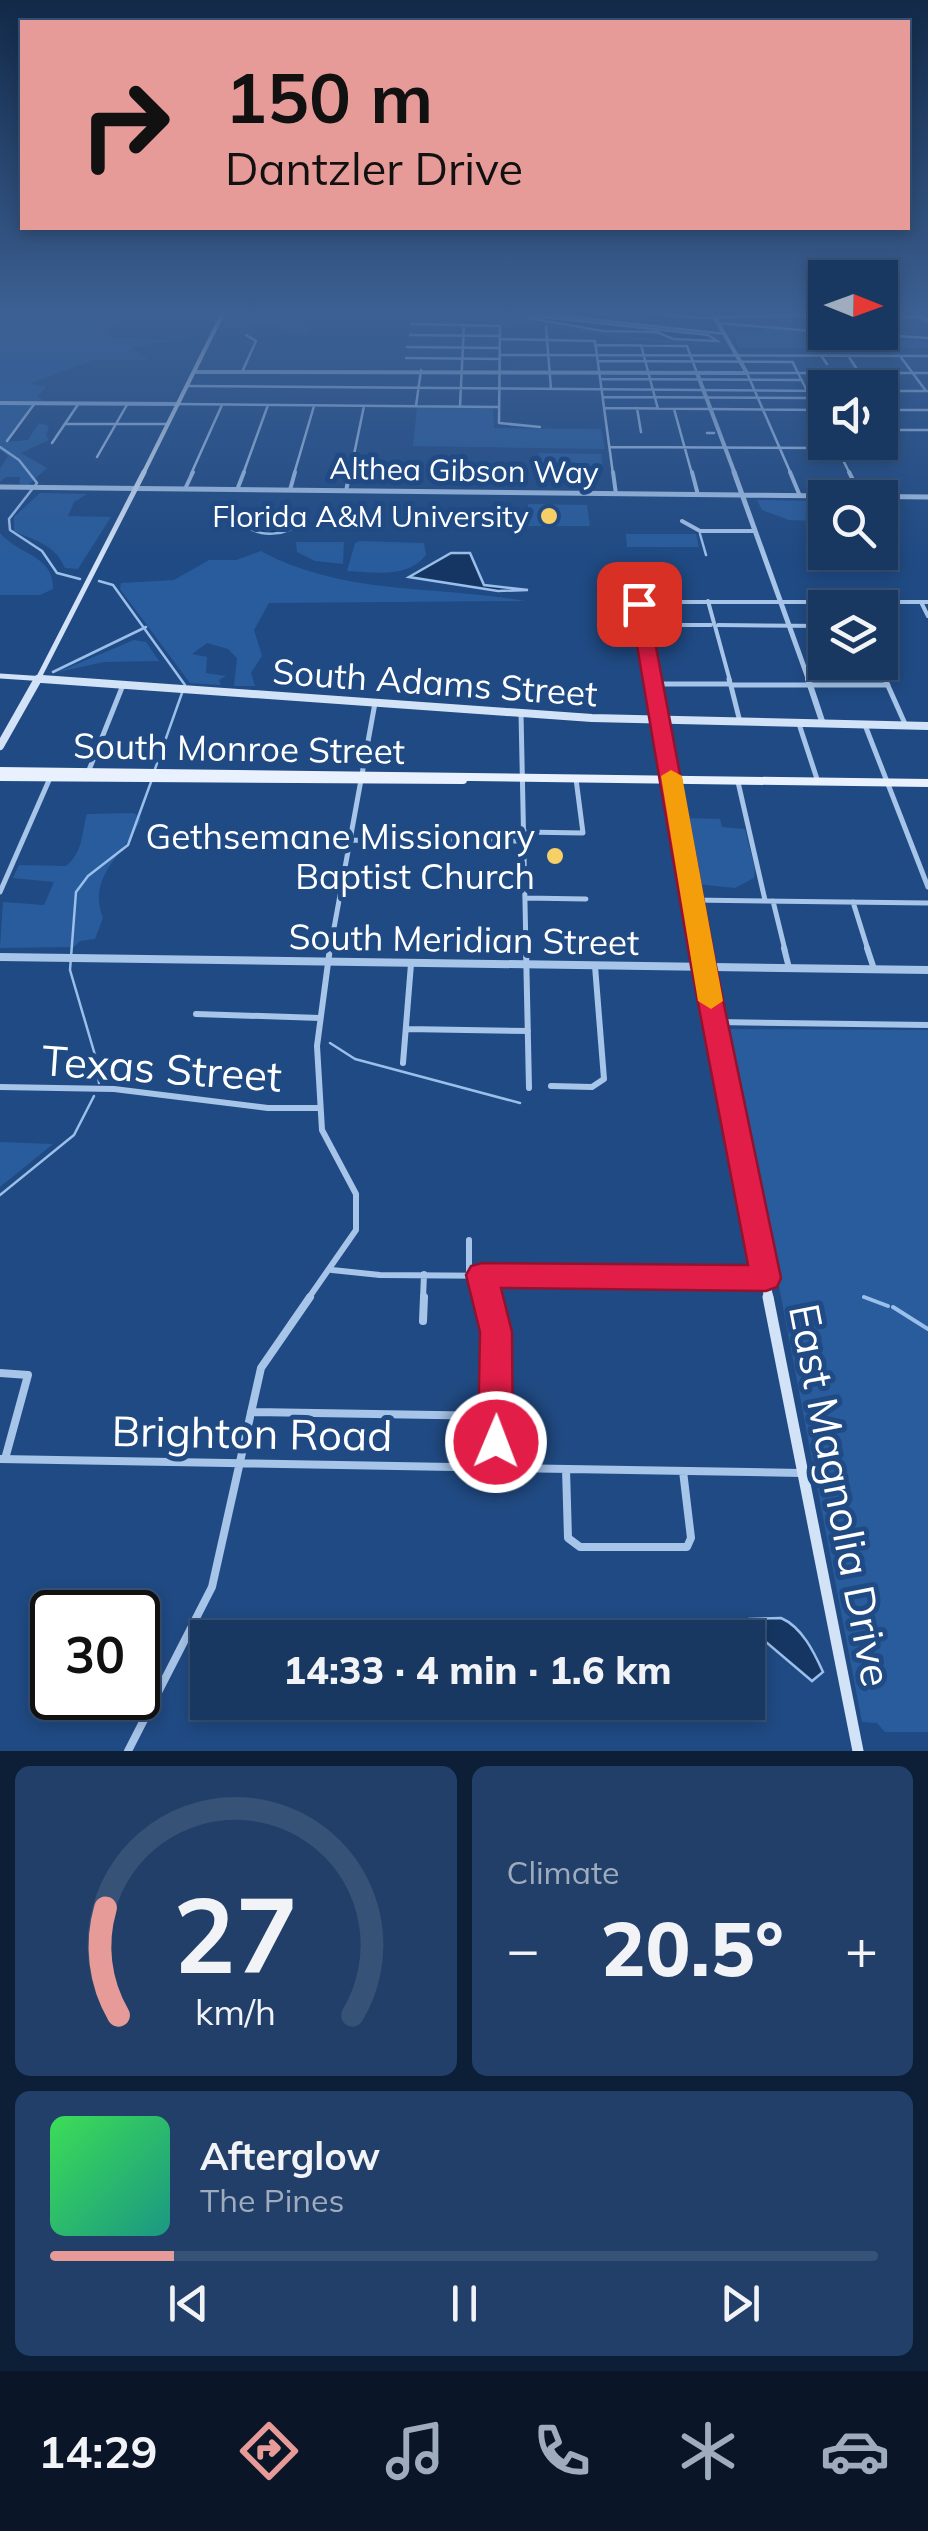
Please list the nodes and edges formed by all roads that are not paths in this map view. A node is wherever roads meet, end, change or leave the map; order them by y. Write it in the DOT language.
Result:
graph roads {
  1 [pos="182,395"];
  2 [pos="417,395"];
  3 [pos="461,395"];
  4 [pos="498,395"];
  5 [pos="756,395"];
  6 [pos="603,397"];
  7 [pos="654,397"];
  8 [pos="706,397"];
  9 [pos="758,398"];
  10 [pos="808,398"];
  11 [pos="0,403"];
  12 [pos="35,403"];
  13 [pos="79,404"];
  14 [pos="128,404"];
  15 [pos="178,404"];
  16 [pos="222,405"];
  17 [pos="268,405"];
  18 [pos="314,406"];
  19 [pos="364,406"];
  20 [pos="416,406"];
  21 [pos="460,406"];
  22 [pos="498,407"];
  23 [pos="604,408"];
  24 [pos="637,408"];
  25 [pos="658,408"];
  26 [pos="674,409"];
  27 [pos="710,409"];
  28 [pos="762,409"];
  29 [pos="898,409"];
  30 [pos="808,410"];
  31 [pos="928,410"];
  32 [pos="65,424"];
  33 [pos="116,424"];
  34 [pos="168,424"];
  35 [pos="540,426"];
  36 [pos="898,430"];
  37 [pos="928,430"];
  38 [pos="642,432"];
  39 [pos="7,441"];
  40 [pos="52,444"];
  41 [pos="808,446"];
  42 [pos="609,447"];
  43 [pos="685,448"];
  44 [pos="723,448"];
  45 [pos="780,448"];
  46 [pos="97,456"];
  47 [pos="0,486"];
  48 [pos="136,488"];
  49 [pos="185,489"];
  50 [pos="237,490"];
  51 [pos="290,490"];
  52 [pos="346,491"];
  53 [pos="616,494"];
  54 [pos="698,495"];
  55 [pos="740,496"];
  56 [pos="800,496"];
  57 [pos="808,496"];
  58 [pos="898,497"];
  59 [pos="928,497"];
  60 [pos="682,520"];
  61 [pos="755,531"];
  62 [pos="708,600"];
  63 [pos="781,602"];
  64 [pos="924,602"];
  65 [pos="808,603"];
  66 [pos="898,603"];
  67 [pos="928,616"];
  68 [pos="642,625"];
  69 [pos="714,625"];
  70 [pos="788,626"];
  71 [pos="808,626"];
  72 [pos="0,676"];
  73 [pos="38,679"];
  74 [pos="886,680"];
  75 [pos="654,684"];
  76 [pos="731,684"];
  77 [pos="123,685"];
  78 [pos="809,685"];
  79 [pos="888,686"];
  80 [pos="375,703"];
  81 [pos="522,713"];
  82 [pos="661,721"];
  83 [pos="740,722"];
  84 [pos="799,724"];
  85 [pos="823,724"];
  86 [pos="866,725"];
  87 [pos="906,726"];
  88 [pos="928,726"];
  89 [pos="0,746"];
  90 [pos="0,774"];
  91 [pos="88,775"];
  92 [pos="211,776"];
  93 [pos="50,778"];
  94 [pos="364,778"];
  95 [pos="522,779"];
  96 [pos="576,780"];
  97 [pos="672,780"];
  98 [pos="738,782"];
  99 [pos="818,782"];
  100 [pos="888,783"];
  101 [pos="928,783"];
  102 [pos="523,836"];
  103 [pos="351,840"];
  104 [pos="928,887"];
  105 [pos="0,892"];
  106 [pos="525,898"];
  107 [pos="586,899"];
  108 [pos="692,900"];
  109 [pos="769,900"];
  110 [pos="853,902"];
  111 [pos="928,902"];
  112 [pos="0,957"];
  113 [pos="327,962"];
  114 [pos="411,964"];
  115 [pos="527,966"];
  116 [pos="594,966"];
  117 [pos="703,966"];
  118 [pos="789,968"];
  119 [pos="874,969"];
  120 [pos="928,970"];
  121 [pos="196,1014"];
  122 [pos="320,1018"];
  123 [pos="715,1022"];
  124 [pos="928,1025"];
  125 [pos="406,1028"];
  126 [pos="528,1030"];
  127 [pos="403,1063"];
  128 [pos="551,1086"];
  129 [pos="0,1087"];
  130 [pos="529,1088"];
  131 [pos="320,1108"];
  132 [pos="470,1240"];
  133 [pos="332,1270"];
  134 [pos="424,1274"];
  135 [pos="469,1275"];
  136 [pos="482,1275"];
  137 [pos="766,1278"];
  138 [pos="422,1321"];
  139 [pos="0,1373"];
  140 [pos="251,1412"];
  141 [pos="496,1416"];
  142 [pos="3,1459"];
  143 [pos="240,1463"];
  144 [pos="495,1468"];
  145 [pos="566,1469"];
  146 [pos="683,1471"];
  147 [pos="804,1473"];
  148 [pos="128,1751"];
  149 [pos="858,1751"];
  1 -- 15 [label="main road"];
  2 -- 20 [label="street"];
  3 -- 21 [label="street"];
  4 -- 22 [label="street"];
  5 -- 9 [label="street"];
  6 -- 7 [label="street"];
  6 -- 23 [label="street"];
  7 -- 8 [label="street"];
  7 -- 25 [label="street"];
  8 -- 9 [label="street"];
  8 -- 27 [label="street"];
  9 -- 10 [label="street"];
  9 -- 28 [label="street"];
  11 -- 12 [label="street"];
  12 -- 13 [label="street"];
  12 -- 39 [label="street"];
  13 -- 14 [label="street"];
  13 -- 32 [label="street"];
  14 -- 15 [label="street"];
  14 -- 33 [label="street"];
  15 -- 16 [label="street"];
  15 -- 34 [label="main road"];
  16 -- 17 [label="street"];
  16 -- 49 [label="street"];
  17 -- 18 [label="street"];
  17 -- 50 [label="street"];
  18 -- 19 [label="street"];
  18 -- 51 [label="street"];
  19 -- 20 [label="street"];
  19 -- 52 [label="street"];
  20 -- 21 [label="street"];
  21 -- 22 [label="street"];
  22 -- 35 [label="street"];
  23 -- 24 [label="street"];
  23 -- 42 [label="street"];
  24 -- 25 [label="street"];
  24 -- 38 [label="street"];
  25 -- 26 [label="street"];
  26 -- 27 [label="street"];
  26 -- 43 [label="street"];
  27 -- 28 [label="street"];
  27 -- 44 [label="street"];
  28 -- 30 [label="street"];
  28 -- 45 [label="street"];
  29 -- 31 [label="street"];
  32 -- 33 [label="street"];
  32 -- 40 [label="street"];
  33 -- 34 [label="street"];
  33 -- 46 [label="street"];
  34 -- 48 [label="main road"];
  36 -- 37 [label="street"];
  41 -- 45 [label="street"];
  42 -- 43 [label="street"];
  42 -- 53 [label="street"];
  43 -- 44 [label="street"];
  43 -- 54 [label="street"];
  44 -- 45 [label="street"];
  44 -- 55 [label="street"];
  45 -- 56 [label="street"];
  47 -- 48 [label="street, Althea Gibson Way"];
  48 -- 49 [label="street, Althea Gibson Way"];
  48 -- 73 [label="main road"];
  49 -- 50 [label="street, Althea Gibson Way"];
  50 -- 51 [label="street, Althea Gibson Way"];
  51 -- 52 [label="street, Althea Gibson Way"];
  52 -- 53 [label="street, Althea Gibson Way"];
  53 -- 54 [label="street, Althea Gibson Way"];
  54 -- 55 [label="street, Althea Gibson Way"];
  55 -- 56 [label="street, Althea Gibson Way"];
  55 -- 61 [label="street"];
  56 -- 57 [label="street, Althea Gibson Way"];
  58 -- 59 [label="street, Althea Gibson Way"];
  60 -- 61 [label="street"];
  61 -- 63 [label="street"];
  62 -- 63 [label="street"];
  62 -- 68 [label="street"];
  62 -- 69 [label="street"];
  63 -- 65 [label="street"];
  63 -- 70 [label="street"];
  64 -- 66 [label="street"];
  64 -- 67 [label="street"];
  68 -- 69 [label="street"];
  68 -- 75 [label="street"];
  69 -- 70 [label="street"];
  69 -- 76 [label="street"];
  70 -- 71 [label="street"];
  70 -- 78 [label="street"];
  72 -- 73 [label="main road, South Adams Street"];
  73 -- 77 [label="main road, South Adams Street"];
  73 -- 89 [label="main road"];
  74 -- 79 [label="street"];
  75 -- 76 [label="street"];
  75 -- 82 [label="street"];
  76 -- 78 [label="street"];
  76 -- 83 [label="street"];
  77 -- 80 [label="main road, South Adams Street"];
  77 -- 91 [label="street"];
  78 -- 79 [label="street"];
  78 -- 85 [label="street"];
  79 -- 87 [label="street"];
  80 -- 81 [label="main road, South Adams Street"];
  80 -- 94 [label="street"];
  81 -- 82 [label="main road, South Adams Street"];
  81 -- 95 [label="street"];
  82 -- 83 [label="main road, South Adams Street"];
  82 -- 97 [label="main road, East Magnolia Drive"];
  83 -- 84 [label="main road, South Adams Street"];
  84 -- 85 [label="main road, South Adams Street"];
  84 -- 99 [label="street"];
  85 -- 86 [label="main road, South Adams Street"];
  86 -- 87 [label="main road, South Adams Street"];
  86 -- 100 [label="street"];
  87 -- 88 [label="main road, South Adams Street"];
  90 -- 91 [label="main road, South Monroe Street"];
  90 -- 93 [label="main road, South Monroe Street"];
  91 -- 92 [label="main road, South Monroe Street"];
  91 -- 92 [label="main road, South Monroe Street"];
  91 -- 93 [label="main road, South Monroe Street"];
  92 -- 94 [label="main road, South Monroe Street"];
  93 -- 105 [label="street"];
  94 -- 95 [label="main road, South Monroe Street"];
  94 -- 103 [label="street"];
  95 -- 96 [label="main road, South Monroe Street"];
  95 -- 102 [label="street"];
  96 -- 97 [label="main road, South Monroe Street"];
  96 -- 102 [label="street"];
  97 -- 98 [label="main road, South Monroe Street"];
  97 -- 108 [label="main road, East Magnolia Drive"];
  98 -- 99 [label="main road, South Monroe Street"];
  98 -- 109 [label="street"];
  99 -- 100 [label="main road, South Monroe Street"];
  100 -- 101 [label="main road, South Monroe Street"];
  100 -- 104 [label="street"];
  102 -- 103 [label="street"];
  102 -- 106 [label="street"];
  103 -- 113 [label="street"];
  106 -- 107 [label="street"];
  106 -- 115 [label="street"];
  108 -- 109 [label="street"];
  108 -- 117 [label="main road, East Magnolia Drive"];
  109 -- 110 [label="street"];
  109 -- 118 [label="street"];
  110 -- 111 [label="street"];
  110 -- 119 [label="street"];
  112 -- 113 [label="street, South Meridian Street"];
  113 -- 114 [label="street, South Meridian Street"];
  113 -- 122 [label="street"];
  114 -- 115 [label="street, South Meridian Street"];
  114 -- 125 [label="street"];
  115 -- 116 [label="street, South Meridian Street"];
  115 -- 126 [label="street"];
  116 -- 117 [label="street, South Meridian Street"];
  116 -- 128 [label="street"];
  117 -- 118 [label="street, South Meridian Street"];
  117 -- 123 [label="main road, East Magnolia Drive"];
  118 -- 119 [label="street, South Meridian Street"];
  119 -- 120 [label="street, South Meridian Street"];
  121 -- 122 [label="street"];
  122 -- 131 [label="street"];
  123 -- 124 [label="street"];
  123 -- 137 [label="main road, East Magnolia Drive"];
  125 -- 126 [label="street"];
  125 -- 127 [label="street"];
  126 -- 130 [label="street"];
  129 -- 131 [label="street, Texas Street"];
  131 -- 133 [label="street"];
  132 -- 135 [label="street"];
  133 -- 134 [label="street"];
  133 -- 140 [label="street"];
  134 -- 135 [label="street"];
  134 -- 138 [label="street"];
  135 -- 136 [label="street"];
  136 -- 137 [label="street"];
  136 -- 141 [label="street"];
  137 -- 147 [label="main road, East Magnolia Drive"];
  139 -- 142 [label="street"];
  140 -- 141 [label="street"];
  140 -- 143 [label="street"];
  141 -- 144 [label="street"];
  142 -- 143 [label="street, Brighton Road"];
  143 -- 144 [label="street, Brighton Road"];
  143 -- 148 [label="street"];
  144 -- 145 [label="street, Brighton Road"];
  145 -- 146 [label="street, Brighton Road"];
  145 -- 146 [label="street"];
  146 -- 147 [label="street, Brighton Road"];
  147 -- 149 [label="main road, East Magnolia Drive"];
}
